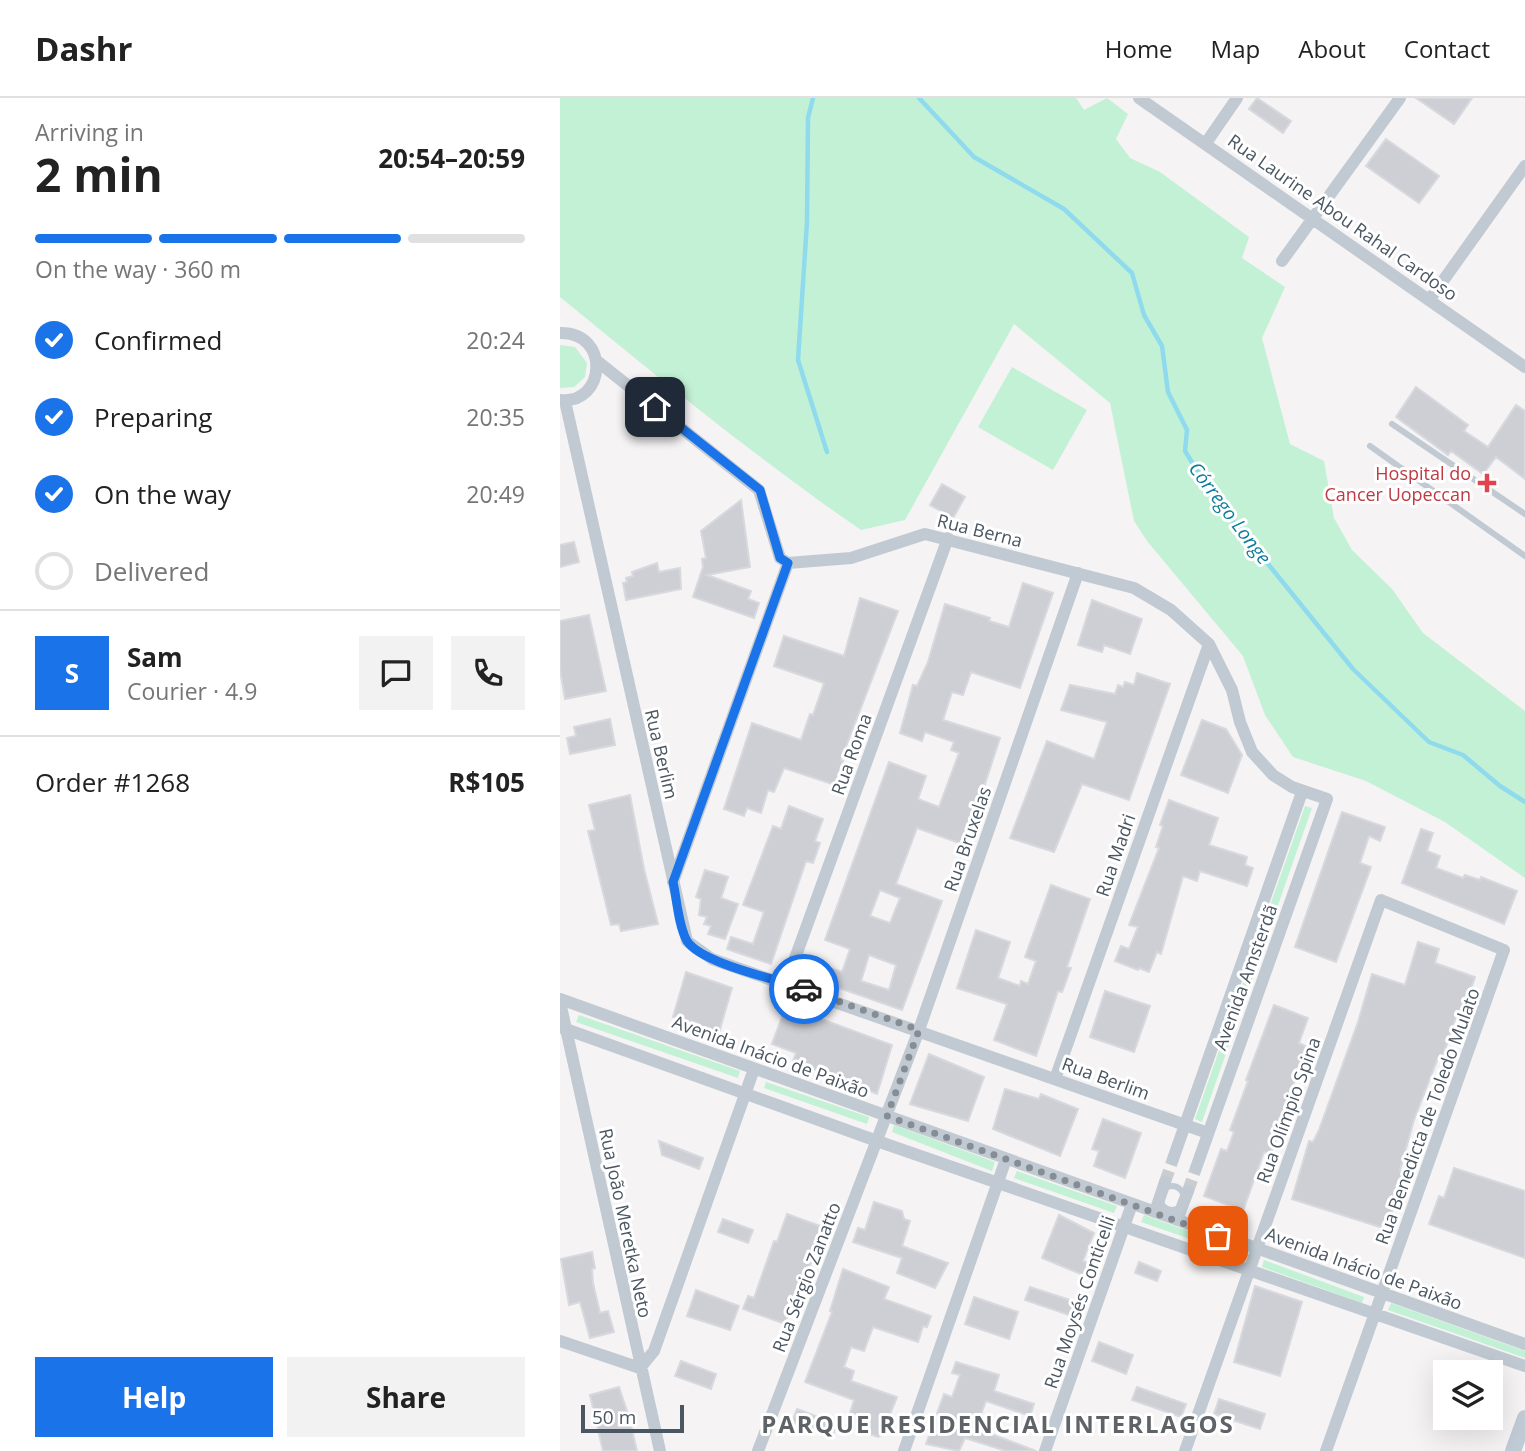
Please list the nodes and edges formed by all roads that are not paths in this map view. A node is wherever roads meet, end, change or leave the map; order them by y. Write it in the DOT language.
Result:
graph roads {
  1 [pos="1139,98"];
  2 [pos="1237,98"];
  3 [pos="1400,98"];
  4 [pos="1206,143"];
  5 [pos="1525,166"];
  6 [pos="1313,219"];
  7 [pos="1282,261"];
  8 [pos="1430,299"];
  9 [pos="560,333"];
  10 [pos="597,361"];
  11 [pos="1525,367"];
  12 [pos="563,401"];
  13 [pos="1392,424"];
  14 [pos="1370,446"];
  15 [pos="1523,510"];
  16 [pos="948,538"];
  17 [pos="1525,556"];
  18 [pos="788,563"];
  19 [pos="1078,573"];
  20 [pos="1209,644"];
  21 [pos="1302,792"];
  22 [pos="1327,799"];
  23 [pos="673,882"];
  24 [pos="1381,900"];
  25 [pos="786,983"];
  26 [pos="560,1000"];
  27 [pos="563,1028"];
  28 [pos="919,1030"];
  29 [pos="754,1069"];
  30 [pos="1055,1079"];
  31 [pos="745,1093"];
  32 [pos="887,1116"];
  33 [pos="1185,1125"];
  34 [pos="1208,1133"];
  35 [pos="877,1141"];
  36 [pos="1006,1159"];
  37 [pos="1173,1159"];
  38 [pos="1196,1168"];
  39 [pos="998,1182"];
  40 [pos="1163,1188"];
  41 [pos="1186,1197"];
  42 [pos="1132,1204"];
  43 [pos="1154,1212"];
  44 [pos="1177,1220"];
  45 [pos="1123,1227"];
  46 [pos="1257,1249"];
  47 [pos="1249,1271"];
  48 [pos="1382,1294"];
  49 [pos="1374,1315"];
  50 [pos="560,1341"];
  51 [pos="1525,1344"];
  52 [pos="1525,1366"];
  53 [pos="640,1368"];
  54 [pos="1525,1418"];
  55 [pos="660,1451"];
  56 [pos="758,1451"];
  57 [pos="904,1451"];
  58 [pos="1045,1451"];
  59 [pos="1185,1451"];
  60 [pos="1326,1451"];
  61 [pos="1514,1451"];
  1 -- 4 [label="street, Rua Laurine Abou Rahal Cardoso"];
  2 -- 4 [label="street"];
  3 -- 6 [label="street"];
  4 -- 6 [label="street, Rua Laurine Abou Rahal Cardoso"];
  5 -- 8 [label="street"];
  6 -- 7 [label="street"];
  6 -- 8 [label="street, Rua Laurine Abou Rahal Cardoso"];
  8 -- 11 [label="street, Rua Laurine Abou Rahal Cardoso"];
  9 -- 10 [label="street"];
  10 -- 12 [label="street"];
  10 -- 18 [label="street"];
  12 -- 23 [label="street, Rua Berlim"];
  13 -- 15 [label="lane"];
  14 -- 17 [label="lane"];
  16 -- 18 [label="street, Rua Berna"];
  16 -- 19 [label="street, Rua Berna"];
  16 -- 25 [label="street, Rua Roma"];
  18 -- 23 [label="street"];
  19 -- 20 [label="street, Rua Berna"];
  19 -- 28 [label="street, Rua Bruxelas"];
  20 -- 21 [label="street, Rua Berna"];
  20 -- 30 [label="street, Rua Madri"];
  21 -- 22 [label="street, Rua Berna"];
  21 -- 33 [label="street, Avenida Amsterdã"];
  22 -- 34 [label="street, Avenida Amsterdã"];
  23 -- 25 [label="street, Rua Berlim"];
  24 -- 46 [label="street, Rua Olímpio Spina"];
  24 -- 48 [label="street, Rua Benedicta de Toledo Mulato"];
  25 -- 28 [label="street, Rua Berlim"];
  26 -- 27 [label="street, Rua João Meretka Neto"];
  26 -- 29 [label="street, Avenida Inácio de Paixão"];
  27 -- 31 [label="street"];
  27 -- 53 [label="street, Rua João Meretka Neto"];
  28 -- 30 [label="street, Rua Berlim"];
  28 -- 32 [label="street, Rua Bruxelas"];
  29 -- 31 [label="street"];
  29 -- 32 [label="street, Avenida Inácio de Paixão"];
  30 -- 33 [label="street, Rua Berlim"];
  31 -- 35 [label="street"];
  31 -- 53 [label="street"];
  32 -- 35 [label="street, Rua Sérgio Zanatto"];
  32 -- 36 [label="street, Avenida Inácio de Paixão"];
  33 -- 34 [label="street, Rua Berlim"];
  33 -- 37 [label="street, Avenida Amsterdã"];
  34 -- 38 [label="street, Avenida Amsterdã"];
  35 -- 39 [label="street"];
  35 -- 56 [label="street, Rua Sérgio Zanatto"];
  36 -- 39 [label="street"];
  36 -- 42 [label="street, Avenida Inácio de Paixão"];
  39 -- 45 [label="street"];
  39 -- 57 [label="street"];
  40 -- 41 [label="lane"];
  40 -- 41 [label="lane"];
  40 -- 43 [label="street"];
  41 -- 44 [label="street"];
  42 -- 43 [label="street, Avenida Inácio de Paixão"];
  42 -- 45 [label="street, Rua Moysés Conticelli"];
  43 -- 44 [label="street, Avenida Inácio de Paixão"];
  44 -- 46 [label="street, Avenida Inácio de Paixão"];
  45 -- 47 [label="street"];
  45 -- 58 [label="street, Rua Moysés Conticelli"];
  46 -- 47 [label="street, Rua Olímpio Spina"];
  46 -- 48 [label="street, Avenida Inácio de Paixão"];
  47 -- 49 [label="street"];
  47 -- 59 [label="street, Rua Olímpio Spina"];
  48 -- 49 [label="street, Rua Benedicta de Toledo Mulato"];
  48 -- 51 [label="street, Avenida Inácio de Paixão"];
  49 -- 52 [label="street"];
  49 -- 60 [label="street, Rua Benedicta de Toledo Mulato"];
  50 -- 53 [label="street"];
  53 -- 55 [label="street, Rua João Meretka Neto"];
  54 -- 61 [label="main road"];
}
